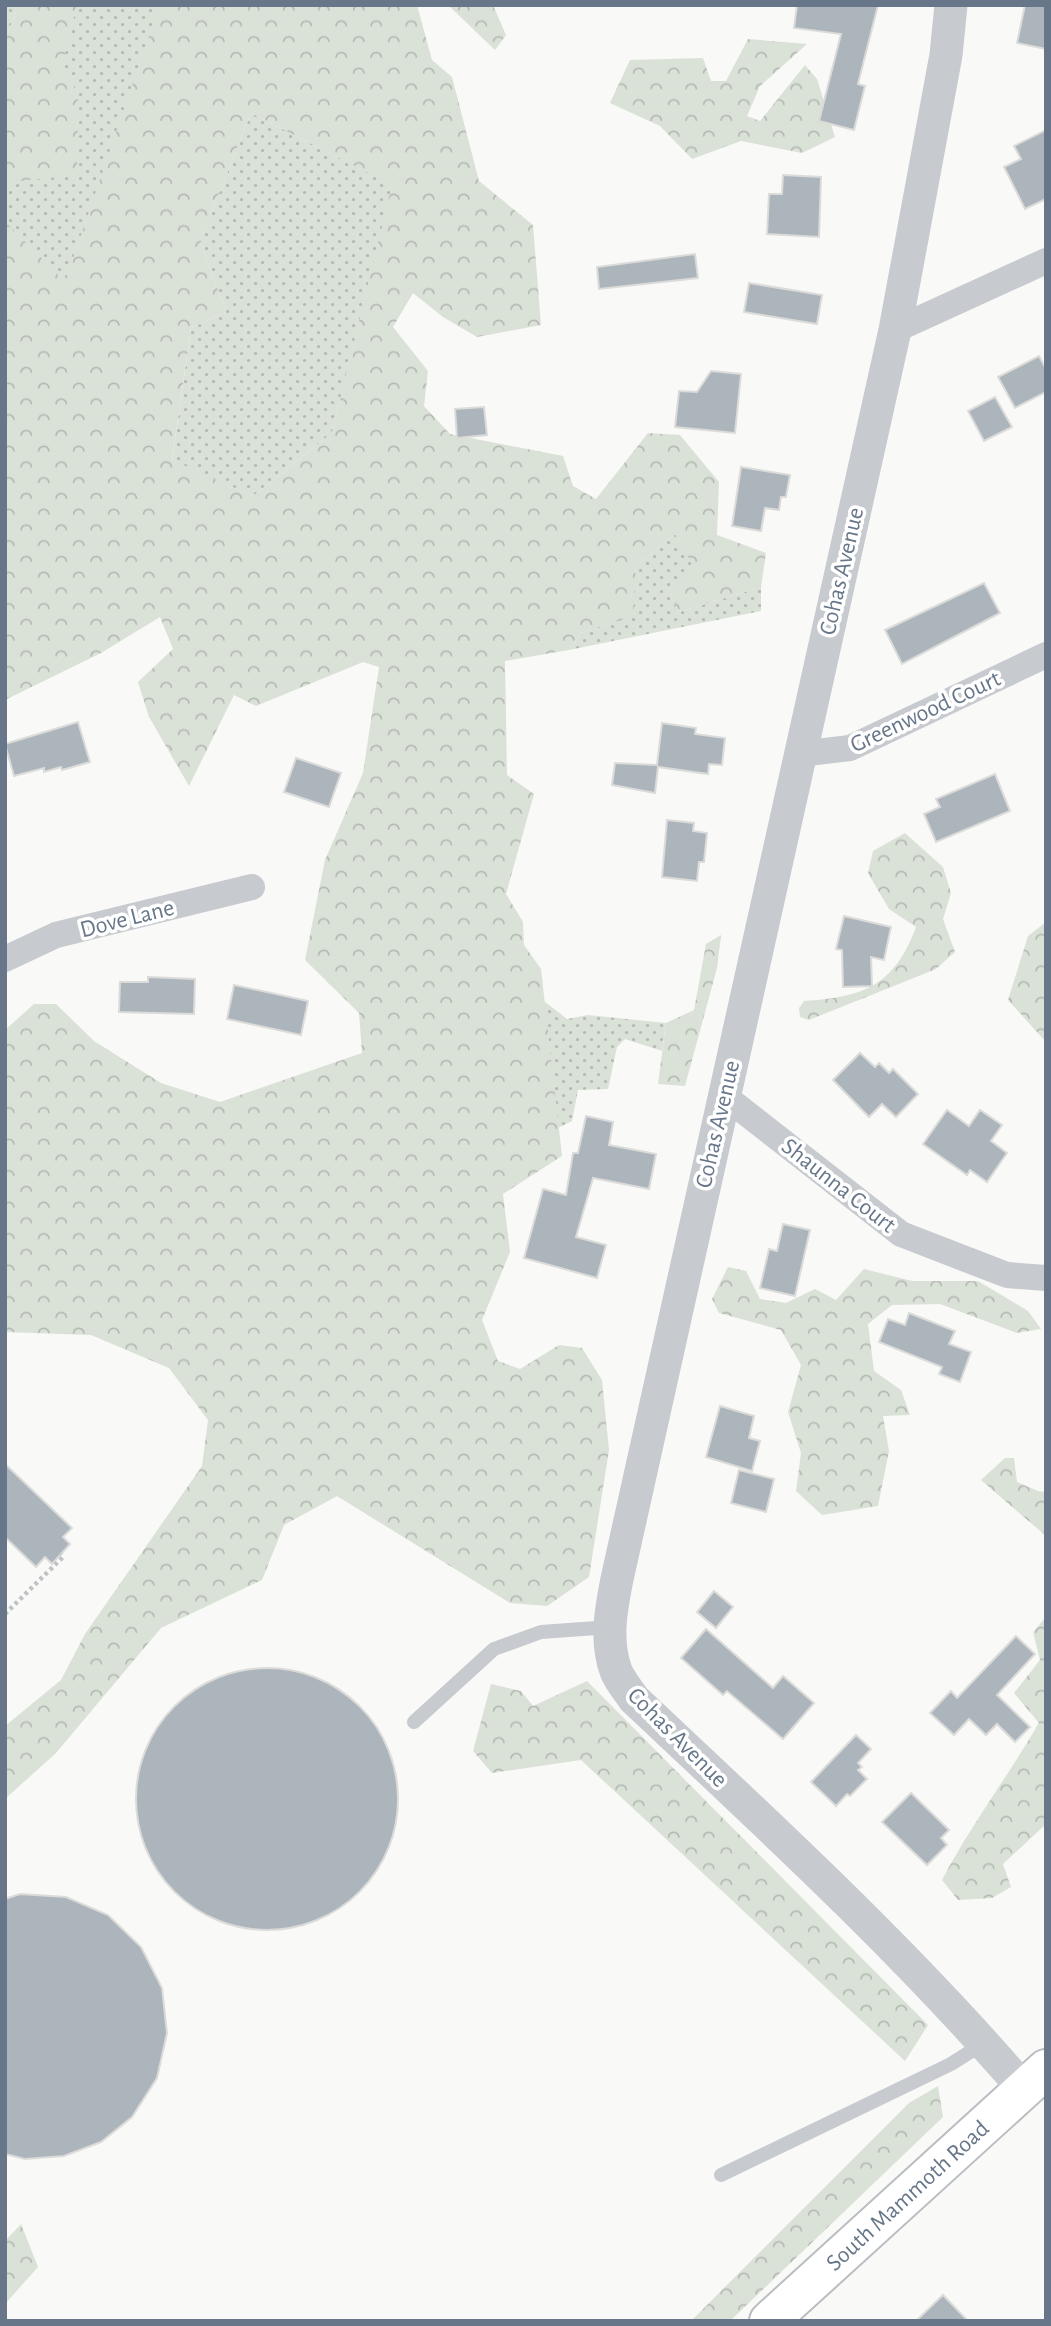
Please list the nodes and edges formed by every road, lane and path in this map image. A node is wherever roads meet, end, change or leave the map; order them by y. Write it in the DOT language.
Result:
graph roads {
  1 [pos="951,5"];
  2 [pos="1046,261"];
  3 [pos="895,330"];
  4 [pos="1046,655"];
  5 [pos="800,754"];
  6 [pos="252,887"];
  7 [pos="5,959"];
  8 [pos="723,1096"];
  9 [pos="1046,1278"];
  10 [pos="61,1554"];
  11 [pos="5,1614"];
  12 [pos="610,1627"];
  13 [pos="414,1722"];
  14 [pos="984,2043"];
  15 [pos="1034,2079"];
  16 [pos="721,2175"];
  17 [pos="769,2321"];
  1 -- 3 [label="street, Cohas Avenue"];
  2 -- 3 [label="street"];
  3 -- 5 [label="street, Cohas Avenue"];
  4 -- 5 [label="street, Greenwood Court"];
  5 -- 8 [label="street, Cohas Avenue"];
  6 -- 7 [label="street, Dove Lane"];
  8 -- 9 [label="street, Shaunna Court"];
  8 -- 12 [label="street, Cohas Avenue"];
  10 -- 11 [label="path"];
  12 -- 13 [label="lane"];
  12 -- 14 [label="street, Cohas Avenue"];
  14 -- 15 [label="street, Cohas Avenue"];
  14 -- 16 [label="lane"];
  15 -- 17 [label="main road, South Mammoth Road"];
}
